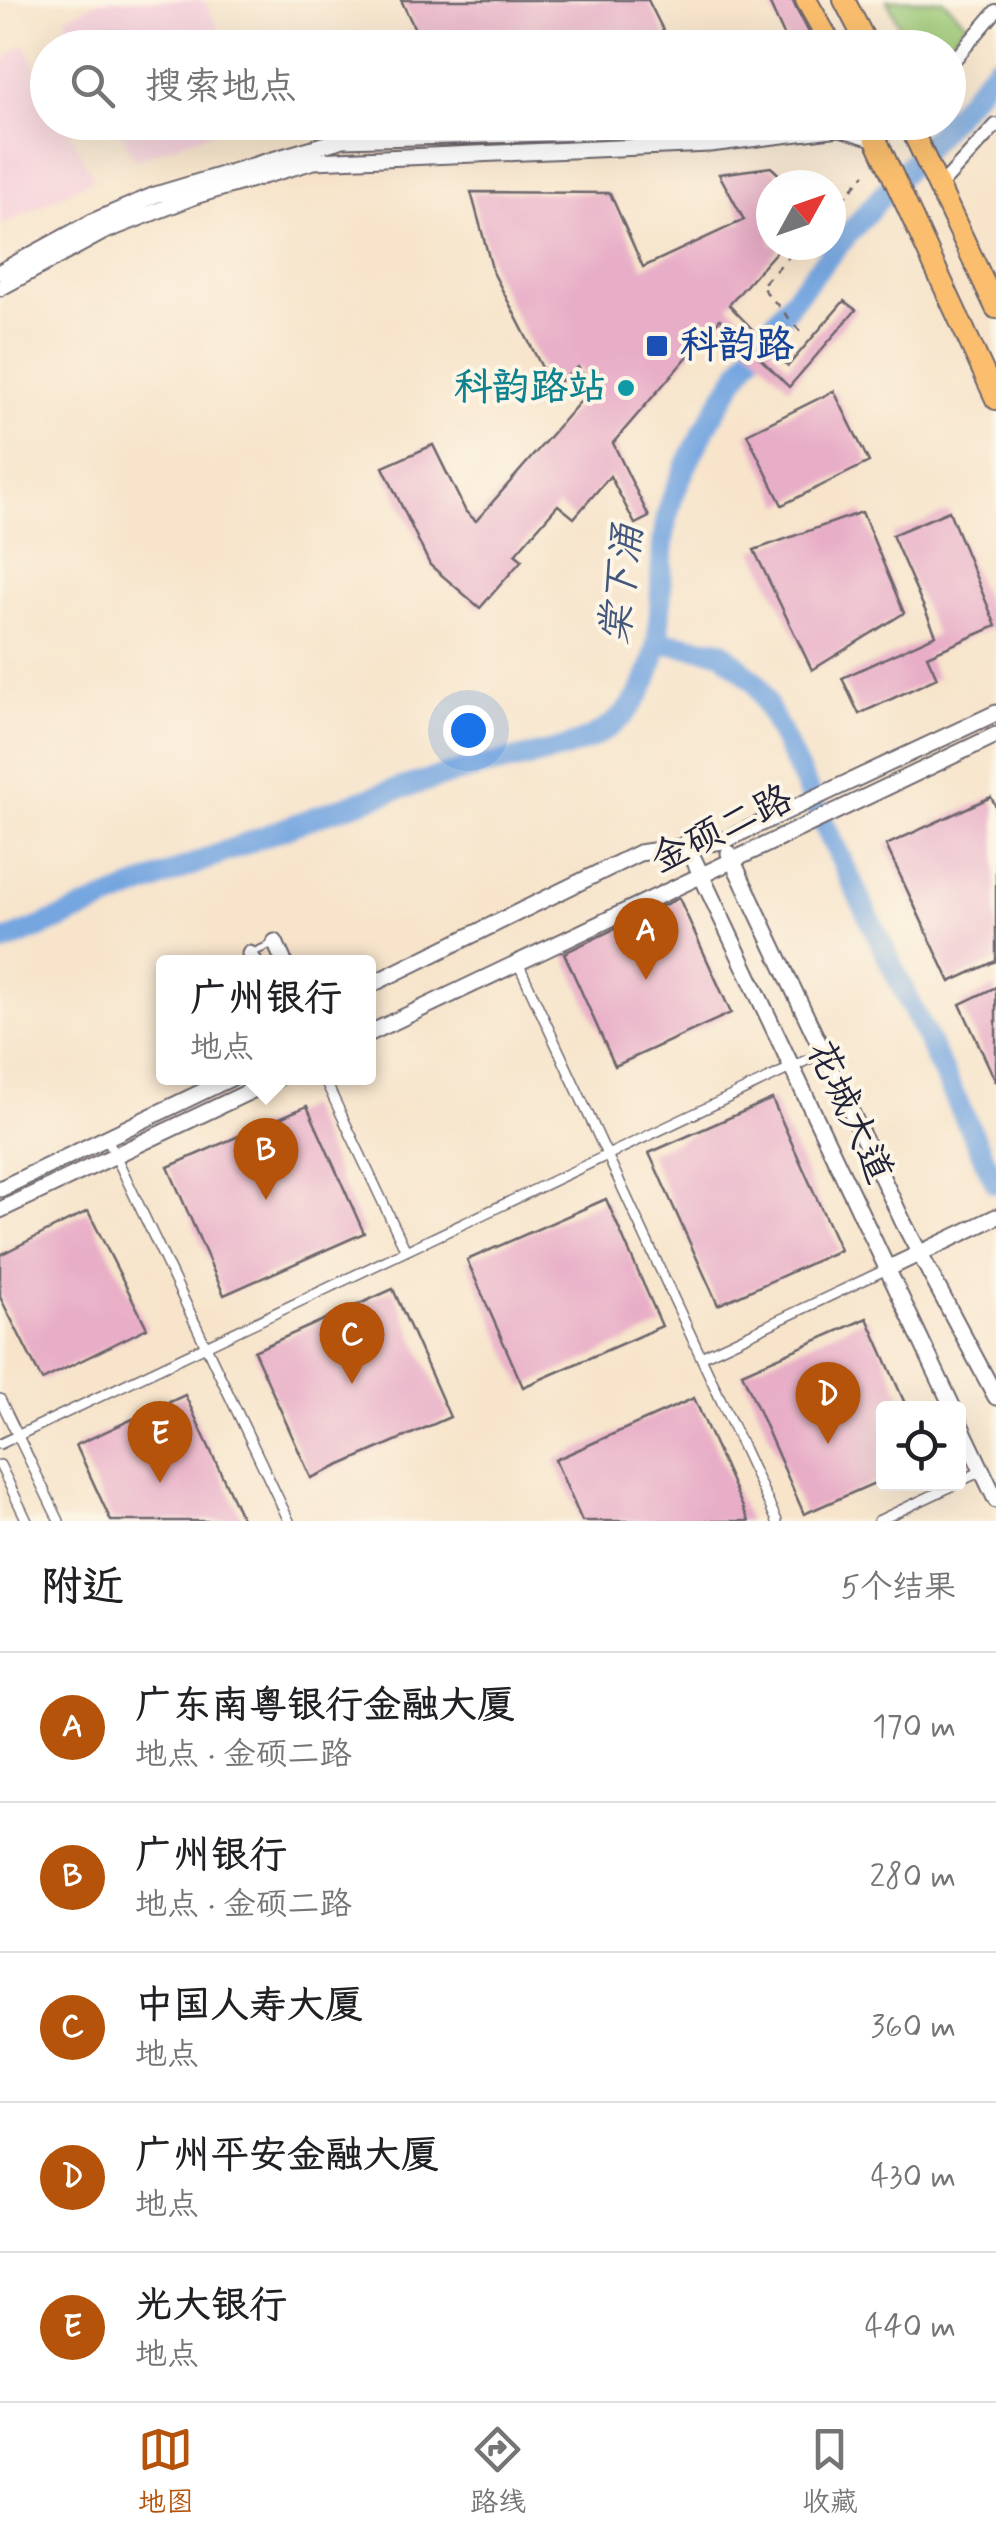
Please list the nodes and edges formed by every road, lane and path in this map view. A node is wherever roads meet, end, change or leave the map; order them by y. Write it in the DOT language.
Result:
graph roads {
  1 [pos="808,0"];
  2 [pos="844,0"];
  3 [pos="996,11"];
  4 [pos="824,30"];
  5 [pos="859,30"];
  6 [pos="966,46"];
  7 [pos="996,125"];
  8 [pos="343,140"];
  9 [pos="742,140"];
  10 [pos="876,140"];
  11 [pos="916,140"];
  12 [pos="865,174"];
  13 [pos="936,179"];
  14 [pos="846,196"];
  15 [pos="786,260"];
  16 [pos="0,272"];
  17 [pos="0,288"];
  18 [pos="996,308"];
  19 [pos="800,331"];
  20 [pos="996,397"];
  21 [pos="996,712"];
  22 [pos="996,734"];
  23 [pos="722,840"];
  24 [pos="686,843"];
  25 [pos="732,859"];
  26 [pos="702,876"];
  27 [pos="275,942"];
  28 [pos="256,955"];
  29 [pos="281,955"];
  30 [pos="519,965"];
  31 [pos="376,982"];
  32 [pos="376,1030"];
  33 [pos="824,1052"];
  34 [pos="792,1067"];
  35 [pos="217,1085"];
  36 [pos="263,1085"];
  37 [pos="327,1085"];
  38 [pos="108,1138"];
  39 [pos="116,1155"];
  40 [pos="608,1155"];
  41 [pos="0,1189"];
  42 [pos="0,1210"];
  43 [pos="996,1217"];
  44 [pos="406,1251"];
  45 [pos="920,1253"];
  46 [pos="887,1269"];
  47 [pos="206,1346"];
  48 [pos="702,1358"];
  49 [pos="996,1397"];
  50 [pos="0,1399"];
  51 [pos="950,1401"];
  52 [pos="18,1436"];
  53 [pos="966,1437"];
  54 [pos="0,1444"];
  55 [pos="0,1465"];
  56 [pos="982,1471"];
  57 [pos="966,1479"];
  58 [pos="940,1491"];
  59 [pos="996,1500"];
  60 [pos="26,1521"];
  61 [pos="58,1521"];
  62 [pos="289,1521"];
  63 [pos="778,1521"];
  64 [pos="878,1521"];
  1 -- 4 [label="main road"];
  2 -- 5 [label="main road"];
  3 -- 6 [label="street"];
  7 -- 13 [label="street"];
  8 -- 16 [label="street"];
  9 -- 17 [label="street"];
  10 -- 20 [label="main road"];
  11 -- 13 [label="main road"];
  12 -- 14 [label="path"];
  13 -- 18 [label="main road"];
  15 -- 19 [label="path"];
  21 -- 23 [label="street, 金硕二路"];
  22 -- 25 [label="street, 金硕二路"];
  23 -- 24 [label="street, 金硕二路"];
  23 -- 25 [label="street, 花城大道"];
  24 -- 26 [label="street, 花城大道"];
  24 -- 31 [label="street, 金硕二路"];
  25 -- 26 [label="street, 金硕二路"];
  25 -- 33 [label="street, 花城大道"];
  26 -- 30 [label="street, 金硕二路"];
  26 -- 34 [label="street, 花城大道"];
  27 -- 28 [label="lane"];
  27 -- 29 [label="street"];
  30 -- 32 [label="street, 金硕二路"];
  30 -- 40 [label="street"];
  33 -- 34 [label="street"];
  33 -- 45 [label="street, 花城大道"];
  34 -- 40 [label="street"];
  34 -- 46 [label="street, 花城大道"];
  35 -- 38 [label="street"];
  36 -- 39 [label="street"];
  37 -- 44 [label="street"];
  38 -- 39 [label="street"];
  38 -- 41 [label="street"];
  39 -- 42 [label="street"];
  39 -- 47 [label="street"];
  40 -- 44 [label="street"];
  40 -- 48 [label="street"];
  43 -- 45 [label="street"];
  44 -- 47 [label="street"];
  45 -- 46 [label="street"];
  45 -- 49 [label="street, 花城大道"];
  46 -- 48 [label="street"];
  46 -- 51 [label="street, 花城大道"];
  47 -- 52 [label="street"];
  47 -- 62 [label="street"];
  48 -- 63 [label="street"];
  50 -- 52 [label="street"];
  52 -- 54 [label="street"];
  52 -- 61 [label="street"];
  53 -- 56 [label="street"];
  55 -- 60 [label="street"];
  56 -- 57 [label="street"];
  56 -- 59 [label="street"];
  58 -- 64 [label="street"];
}
